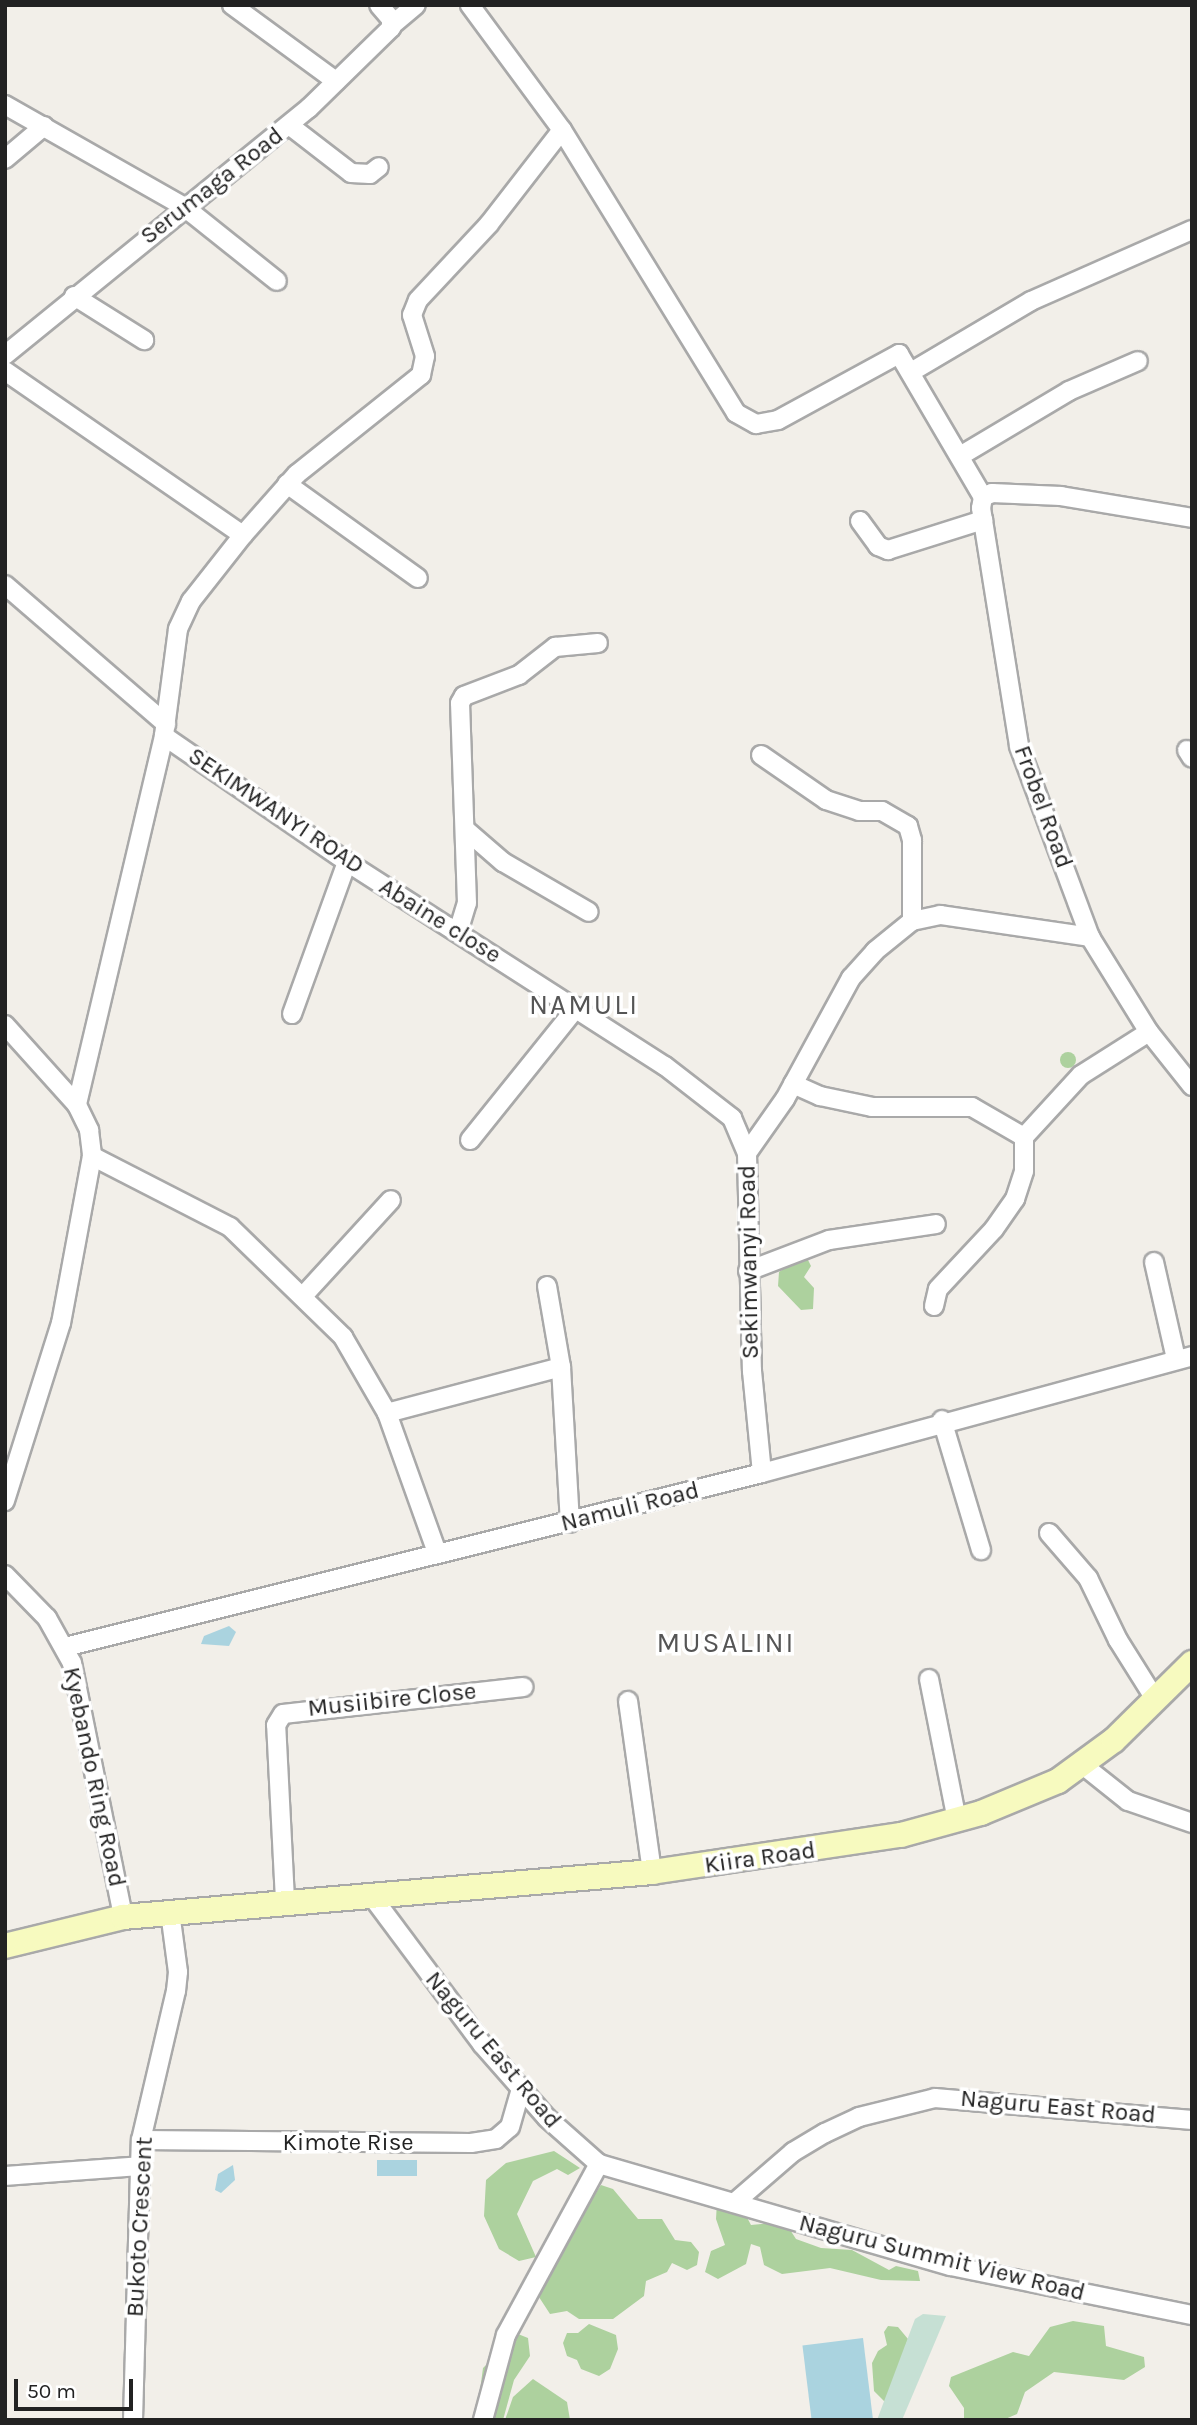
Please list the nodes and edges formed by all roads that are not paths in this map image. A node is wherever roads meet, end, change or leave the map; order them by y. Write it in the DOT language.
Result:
graph roads {
  1 [pos="232,5"];
  2 [pos="379,5"];
  3 [pos="416,5"];
  4 [pos="470,5"];
  5 [pos="392,25"];
  6 [pos="336,81"];
  7 [pos="5,105"];
  8 [pos="289,125"];
  9 [pos="44,126"];
  10 [pos="562,130"];
  11 [pos="5,159"];
  12 [pos="379,167"];
  13 [pos="183,206"];
  14 [pos="1192,230"];
  15 [pos="277,281"];
  16 [pos="74,296"];
  17 [pos="144,340"];
  18 [pos="5,355"];
  19 [pos="1138,361"];
  20 [pos="5,371"];
  21 [pos="911,372"];
  22 [pos="960,456"];
  23 [pos="287,484"];
  24 [pos="983,497"];
  25 [pos="1192,518"];
  26 [pos="983,520"];
  27 [pos="860,521"];
  28 [pos="243,535"];
  29 [pos="418,578"];
  30 [pos="5,585"];
  31 [pos="598,643"];
  32 [pos="165,730"];
  33 [pos="761,754"];
  34 [pos="466,830"];
  35 [pos="347,862"];
  36 [pos="589,912"];
  37 [pos="912,921"];
  38 [pos="458,932"];
  39 [pos="1090,937"];
  40 [pos="577,1007"];
  41 [pos="292,1014"];
  42 [pos="5,1025"];
  43 [pos="1149,1032"];
  44 [pos="1192,1086"];
  45 [pos="789,1091"];
  46 [pos="77,1105"];
  47 [pos="1024,1137"];
  48 [pos="470,1140"];
  49 [pos="747,1153"];
  50 [pos="92,1156"];
  51 [pos="391,1200"];
  52 [pos="936,1224"];
  53 [pos="1154,1262"];
  54 [pos="748,1270"];
  55 [pos="547,1286"];
  56 [pos="303,1296"];
  57 [pos="934,1306"];
  58 [pos="1184,1357"];
  59 [pos="561,1367"];
  60 [pos="387,1413"];
  61 [pos="942,1420"];
  62 [pos="762,1473"];
  63 [pos="5,1501"];
  64 [pos="570,1523"];
  65 [pos="1049,1533"];
  66 [pos="981,1550"];
  67 [pos="437,1553"];
  68 [pos="5,1575"];
  69 [pos="65,1647"];
  70 [pos="1192,1663"];
  71 [pos="929,1679"];
  72 [pos="523,1686"];
  73 [pos="1155,1699"];
  74 [pos="628,1701"];
  75 [pos="1084,1766"];
  76 [pos="957,1820"];
  77 [pos="1192,1823"];
  78 [pos="652,1872"];
  79 [pos="371,1895"];
  80 [pos="279,1901"];
  81 [pos="170,1912"];
  82 [pos="133,1916"];
  83 [pos="5,1946"];
  84 [pos="521,2088"];
  85 [pos="1192,2120"];
  86 [pos="141,2140"];
  87 [pos="599,2164"];
  88 [pos="141,2166"];
  89 [pos="5,2176"];
  90 [pos="734,2203"];
  91 [pos="1192,2315"];
  92 [pos="134,2420"];
  93 [pos="483,2420"];
  1 -- 6 [label="street"];
  2 -- 5 [label="street"];
  3 -- 5 [label="street, Serumaga Road"];
  4 -- 10 [label="street"];
  5 -- 6 [label="street, Serumaga Road"];
  6 -- 8 [label="street, Serumaga Road"];
  7 -- 9 [label="street"];
  8 -- 12 [label="street"];
  8 -- 13 [label="street, Serumaga Road"];
  9 -- 11 [label="street"];
  9 -- 13 [label="street"];
  10 -- 21 [label="street"];
  10 -- 23 [label="street"];
  13 -- 15 [label="street"];
  13 -- 16 [label="street, Serumaga Road"];
  14 -- 21 [label="street"];
  16 -- 17 [label="street"];
  16 -- 18 [label="street, Serumaga Road"];
  19 -- 22 [label="street"];
  20 -- 28 [label="street"];
  21 -- 22 [label="street"];
  22 -- 24 [label="street"];
  23 -- 28 [label="street"];
  23 -- 29 [label="street"];
  24 -- 25 [label="street"];
  24 -- 26 [label="street, Frobel Road"];
  26 -- 27 [label="street"];
  26 -- 39 [label="street, Frobel Road"];
  28 -- 32 [label="street"];
  30 -- 32 [label="street"];
  31 -- 34 [label="street"];
  32 -- 35 [label="street, Abaine close"];
  32 -- 38 [label="street, SEKIMWANYI ROAD"];
  32 -- 46 [label="street"];
  33 -- 37 [label="street"];
  34 -- 36 [label="street"];
  34 -- 38 [label="street"];
  35 -- 38 [label="street, Abaine close"];
  35 -- 41 [label="street"];
  37 -- 39 [label="street"];
  37 -- 45 [label="street"];
  38 -- 40 [label="street, Abaine close"];
  39 -- 43 [label="street, Frobel Road"];
  40 -- 48 [label="street"];
  40 -- 49 [label="street, Sekimwanyi Road"];
  42 -- 46 [label="street"];
  43 -- 44 [label="street, Frobel Road"];
  43 -- 47 [label="street"];
  45 -- 47 [label="street"];
  45 -- 49 [label="street"];
  46 -- 50 [label="street"];
  47 -- 57 [label="street"];
  49 -- 54 [label="street, Sekimwanyi Road"];
  50 -- 56 [label="street"];
  50 -- 63 [label="street"];
  51 -- 56 [label="street"];
  52 -- 54 [label="street"];
  53 -- 58 [label="street"];
  54 -- 62 [label="street, Sekimwanyi Road"];
  55 -- 59 [label="street"];
  56 -- 60 [label="street"];
  58 -- 61 [label="street, Namuli Road"];
  59 -- 60 [label="street"];
  59 -- 64 [label="street"];
  60 -- 67 [label="street"];
  61 -- 62 [label="street, Namuli Road"];
  61 -- 66 [label="street"];
  62 -- 64 [label="street, Namuli Road"];
  64 -- 67 [label="street, Namuli Road"];
  65 -- 73 [label="street"];
  67 -- 69 [label="street, Namuli Road"];
  68 -- 69 [label="street, Kyebando Ring Road"];
  69 -- 82 [label="street, Kyebando Ring Road"];
  70 -- 73 [label="main road, Kiira Road"];
  71 -- 76 [label="street"];
  72 -- 80 [label="street, Musiibire Close"];
  73 -- 75 [label="main road, Kiira Road"];
  74 -- 78 [label="street"];
  75 -- 76 [label="main road, Kiira Road"];
  75 -- 77 [label="street"];
  76 -- 78 [label="main road, Kiira Road"];
  78 -- 79 [label="main road, Kiira Road"];
  79 -- 80 [label="main road, Kiira Road"];
  79 -- 84 [label="street, Naguru East Road"];
  80 -- 81 [label="main road, Kiira Road"];
  81 -- 82 [label="main road, Kiira Road"];
  81 -- 86 [label="street, Bukoto Crescent"];
  82 -- 83 [label="main road"];
  84 -- 86 [label="street, Kimote Rise"];
  84 -- 87 [label="street, Naguru East Road"];
  85 -- 90 [label="street, Naguru East Road"];
  86 -- 88 [label="street, Bukoto Crescent"];
  87 -- 90 [label="street, Naguru East Road"];
  87 -- 93 [label="street"];
  88 -- 89 [label="street"];
  88 -- 92 [label="street, Bukoto Crescent"];
  90 -- 91 [label="street, Naguru Summit View Road"];
}
